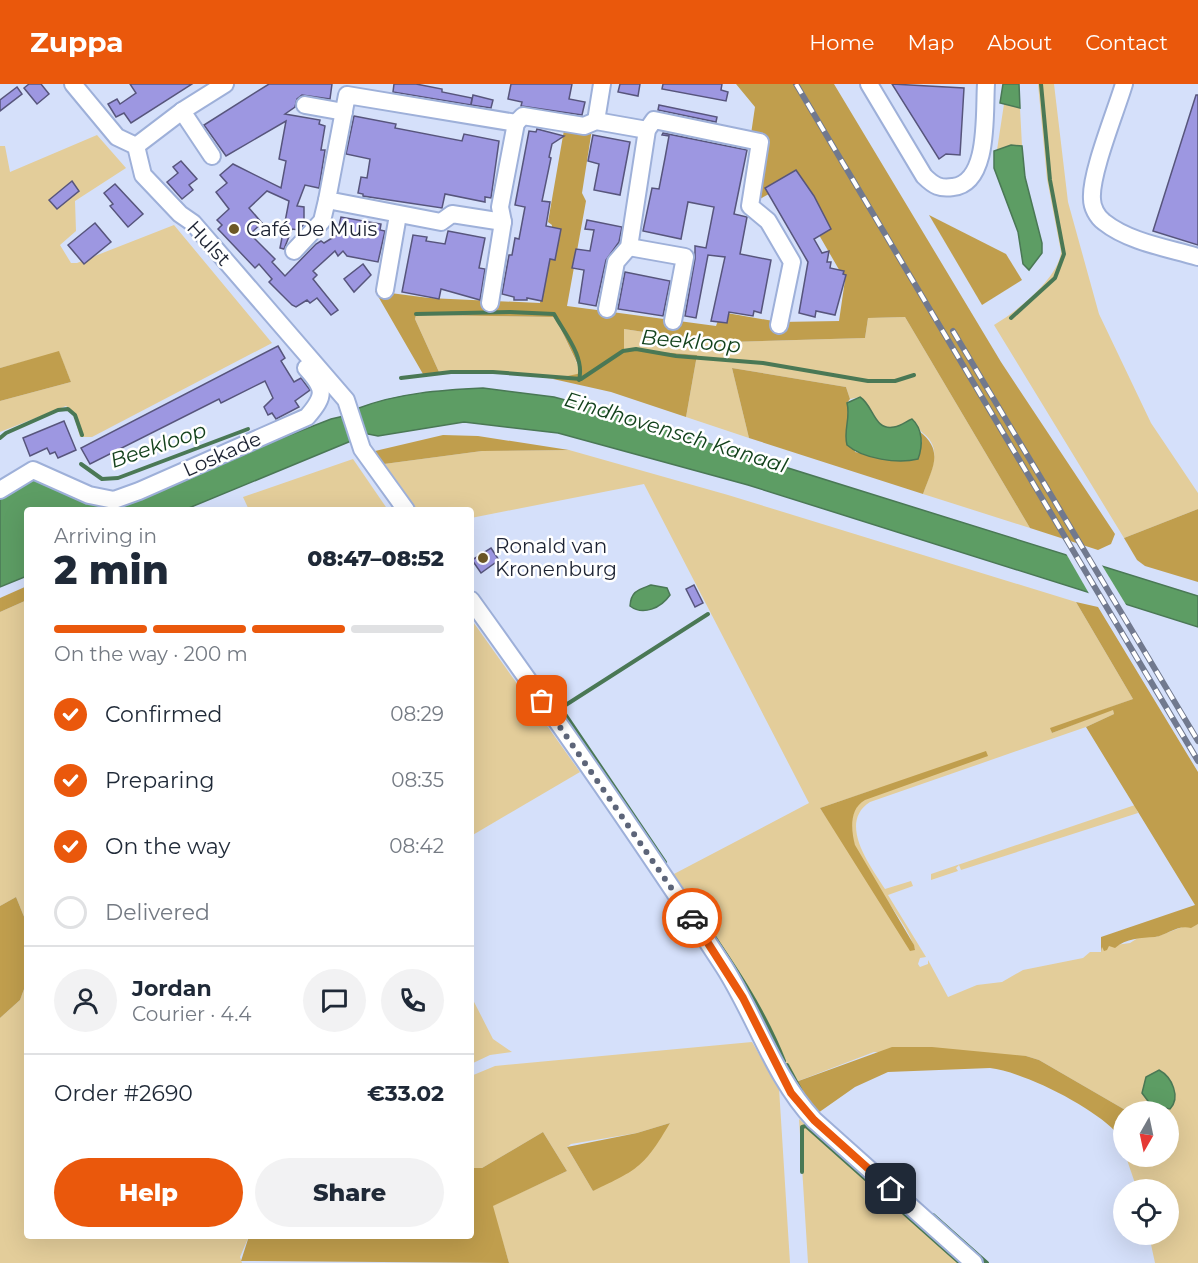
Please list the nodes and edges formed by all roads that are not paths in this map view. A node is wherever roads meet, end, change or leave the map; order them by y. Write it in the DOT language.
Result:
graph roads {
  1 [pos="73,84"];
  2 [pos="225,84"];
  3 [pos="602,84"];
  4 [pos="869,84"];
  5 [pos="986,84"];
  6 [pos="1124,84"];
  7 [pos="305,105"];
  8 [pos="182,111"];
  9 [pos="344,112"];
  10 [pos="596,121"];
  11 [pos="516,123"];
  12 [pos="647,130"];
  13 [pos="136,146"];
  14 [pos="212,156"];
  15 [pos="327,200"];
  16 [pos="398,215"];
  17 [pos="503,222"];
  18 [pos="629,247"];
  19 [pos="294,251"];
  20 [pos="1198,257"];
  21 [pos="385,290"];
  22 [pos="256,296"];
  23 [pos="490,303"];
  24 [pos="607,309"];
  25 [pos="673,321"];
  26 [pos="779,325"];
  27 [pos="0,490"];
  28 [pos="404,507"];
  29 [pos="474,604"];
  30 [pos="974,1263"];
  1 -- 13 [label="street"];
  2 -- 8 [label="street"];
  3 -- 10 [label="street"];
  4 -- 5 [label="street"];
  6 -- 20 [label="street"];
  7 -- 9 [label="street"];
  8 -- 13 [label="street"];
  8 -- 14 [label="street"];
  9 -- 11 [label="street"];
  9 -- 15 [label="street"];
  10 -- 11 [label="street"];
  10 -- 12 [label="street"];
  11 -- 17 [label="street"];
  12 -- 18 [label="street"];
  12 -- 26 [label="street"];
  13 -- 22 [label="street, Hulst"];
  15 -- 16 [label="street"];
  15 -- 19 [label="street"];
  16 -- 17 [label="street"];
  16 -- 21 [label="street"];
  17 -- 23 [label="street"];
  18 -- 24 [label="street"];
  18 -- 25 [label="street"];
  22 -- 27 [label="street, Loskade"];
  22 -- 28 [label="street, Hulst"];
  29 -- 30 [label="street"];
}
